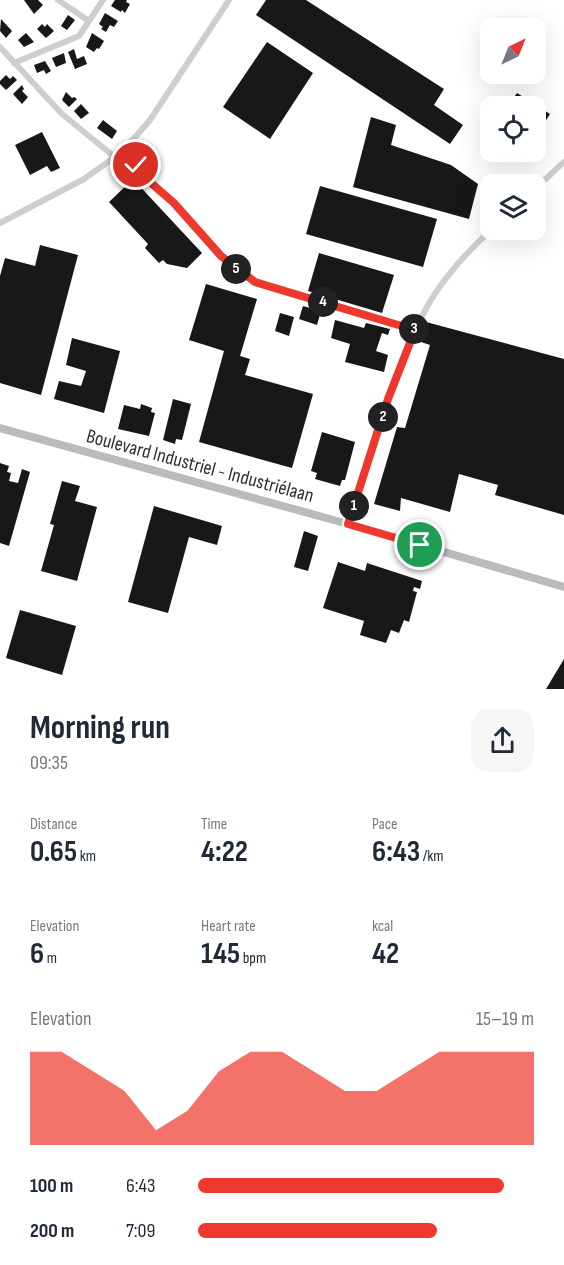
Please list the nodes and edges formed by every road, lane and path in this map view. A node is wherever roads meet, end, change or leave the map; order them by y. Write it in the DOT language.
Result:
graph roads {
  1 [pos="58,0"];
  2 [pos="103,0"];
  3 [pos="229,0"];
  4 [pos="89,21"];
  5 [pos="0,47"];
  6 [pos="14,63"];
  7 [pos="122,152"];
  8 [pos="116,158"];
  9 [pos="564,162"];
  10 [pos="546,179"];
  11 [pos="0,223"];
  12 [pos="481,240"];
  13 [pos="415,330"];
  14 [pos="0,428"];
  15 [pos="348,524"];
  16 [pos="564,587"];
  1 -- 4 [label="street"];
  2 -- 4 [label="street"];
  3 -- 7 [label="street"];
  4 -- 6 [label="street"];
  5 -- 6 [label="street"];
  6 -- 8 [label="street"];
  7 -- 8 [label="street"];
  7 -- 13 [label="street"];
  8 -- 11 [label="street"];
  9 -- 10 [label="street"];
  12 -- 13 [label="street"];
  13 -- 15 [label="street"];
  14 -- 15 [label="main road, Boulevard Industriel - Industriélaan"];
  15 -- 16 [label="main road, Boulevard Industriel - Industriélaan"];
}
